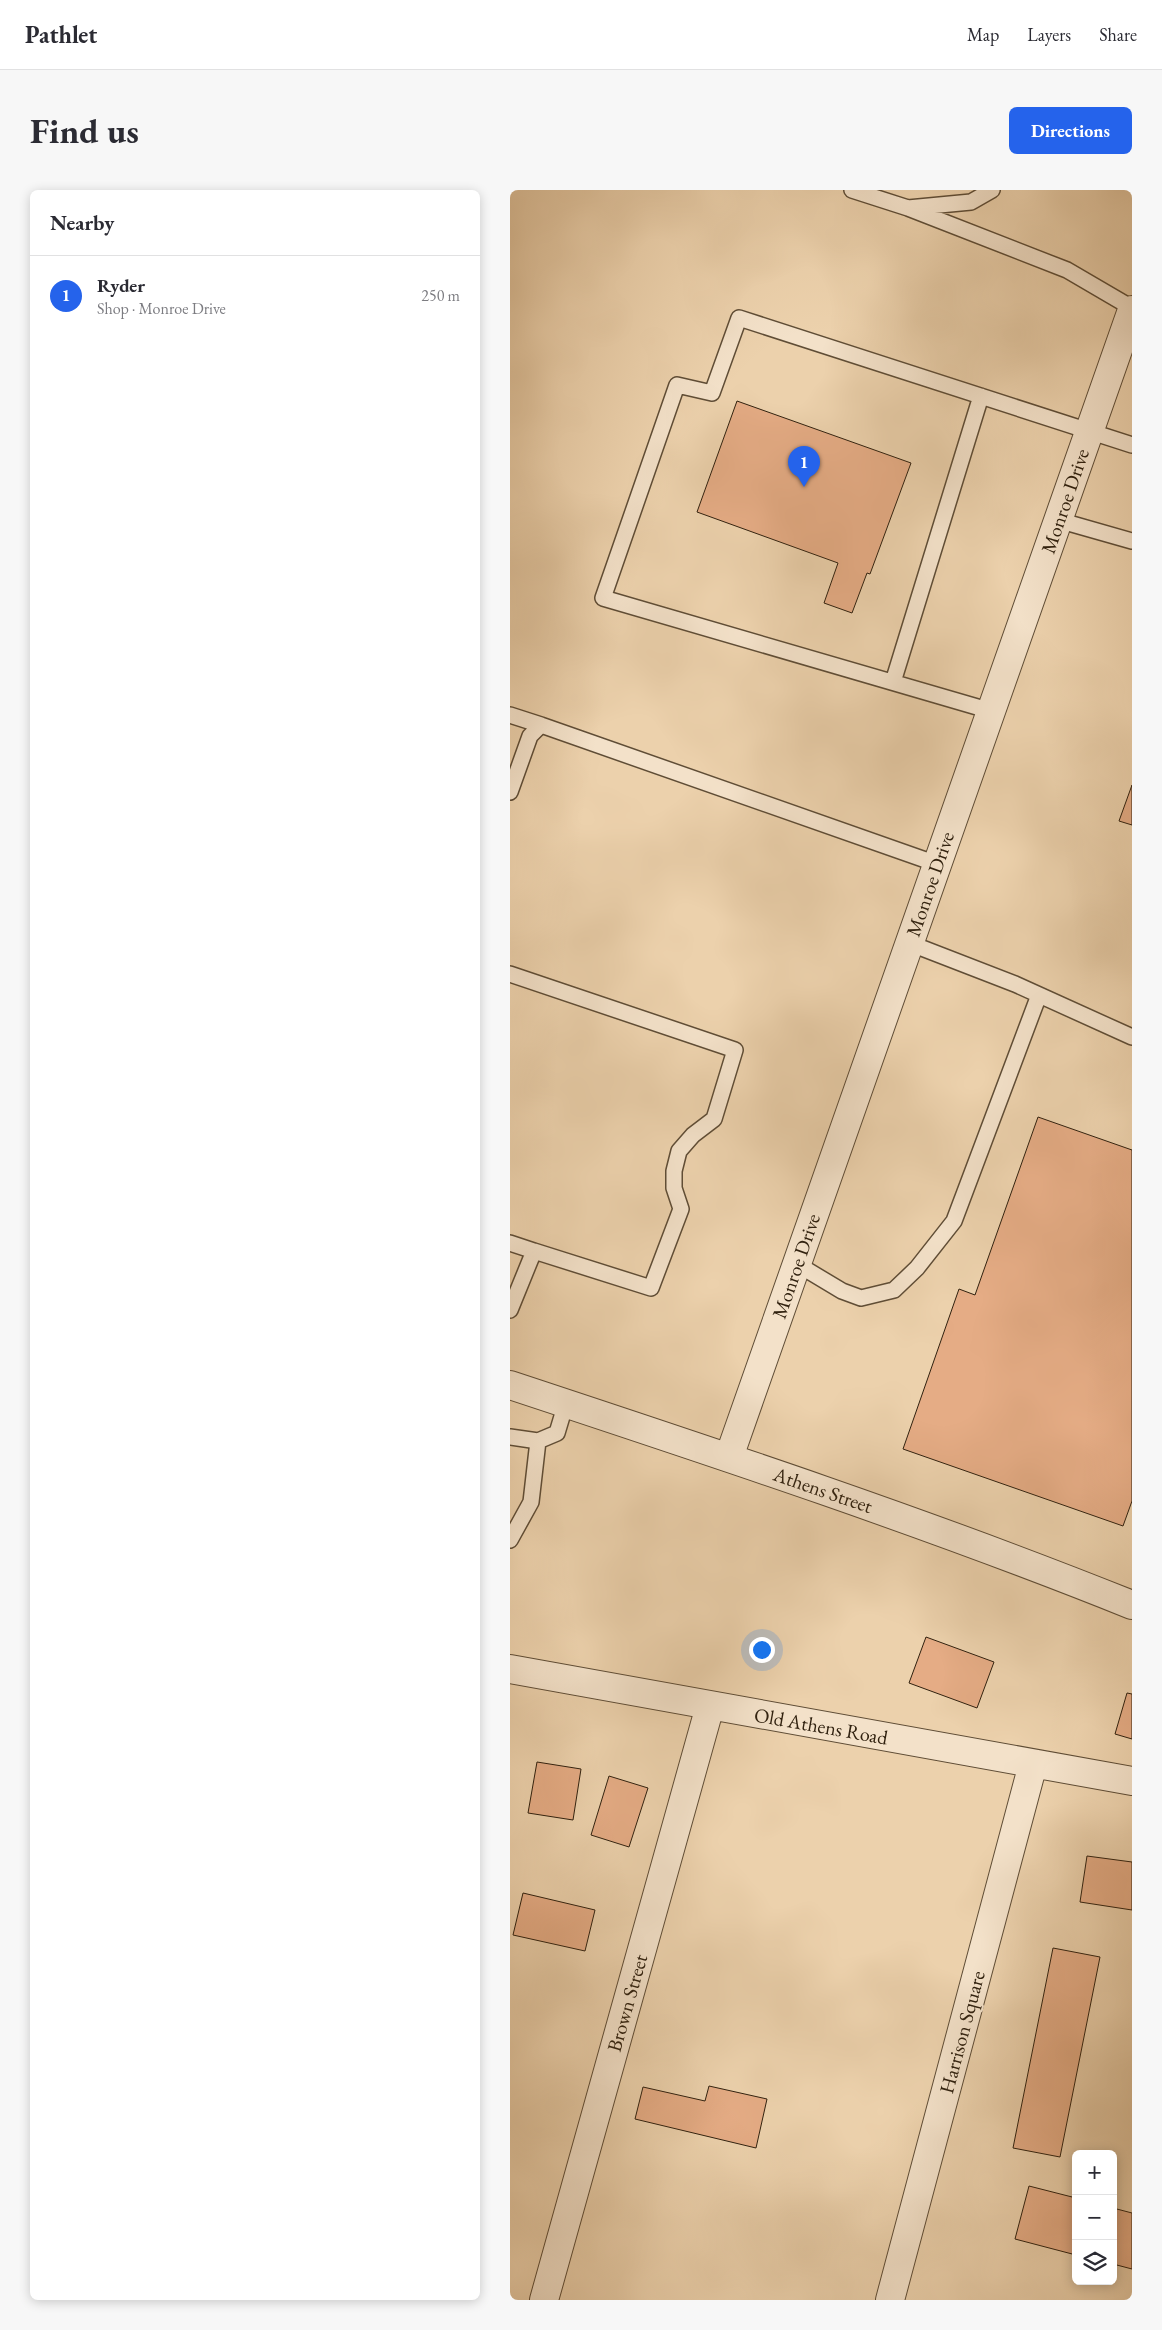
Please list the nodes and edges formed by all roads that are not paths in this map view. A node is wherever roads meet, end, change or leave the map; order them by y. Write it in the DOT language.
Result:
graph roads {
  1 [pos="852,190"];
  2 [pos="992,190"];
  3 [pos="908,208"];
  4 [pos="1132,309"];
  5 [pos="981,396"];
  6 [pos="1090,430"];
  7 [pos="1132,445"];
  8 [pos="1058,520"];
  9 [pos="1132,541"];
  10 [pos="893,682"];
  11 [pos="991,711"];
  12 [pos="510,715"];
  13 [pos="541,725"];
  14 [pos="510,792"];
  15 [pos="937,864"];
  16 [pos="910,943"];
  17 [pos="510,974"];
  18 [pos="1040,995"];
  19 [pos="1132,1037"];
  20 [pos="510,1243"];
  21 [pos="534,1252"];
  22 [pos="797,1264"];
  23 [pos="510,1310"];
  24 [pos="510,1385"];
  25 [pos="566,1403"];
  26 [pos="510,1437"];
  27 [pos="538,1441"];
  28 [pos="729,1457"];
  29 [pos="510,1540"];
  30 [pos="1132,1605"];
  31 [pos="510,1669"];
  32 [pos="710,1706"];
  33 [pos="1033,1764"];
  34 [pos="1132,1782"];
  35 [pos="544,2300"];
  36 [pos="890,2300"];
  1 -- 3 [label="lane"];
  2 -- 3 [label="lane"];
  3 -- 4 [label="lane"];
  4 -- 6 [label="street, Monroe Drive"];
  5 -- 6 [label="lane"];
  5 -- 10 [label="lane"];
  5 -- 10 [label="lane"];
  6 -- 7 [label="lane"];
  6 -- 8 [label="street, Monroe Drive"];
  8 -- 9 [label="lane"];
  8 -- 11 [label="street, Monroe Drive"];
  10 -- 11 [label="lane"];
  11 -- 15 [label="street, Monroe Drive"];
  12 -- 13 [label="lane"];
  13 -- 14 [label="lane"];
  13 -- 15 [label="lane"];
  15 -- 16 [label="street, Monroe Drive"];
  16 -- 18 [label="lane"];
  16 -- 22 [label="street, Monroe Drive"];
  17 -- 21 [label="lane"];
  18 -- 19 [label="lane"];
  18 -- 22 [label="lane"];
  20 -- 21 [label="lane"];
  21 -- 23 [label="lane"];
  22 -- 28 [label="street, Monroe Drive"];
  24 -- 25 [label="street, Athens Street"];
  25 -- 27 [label="lane"];
  25 -- 28 [label="street, Athens Street"];
  26 -- 27 [label="lane"];
  27 -- 29 [label="lane"];
  28 -- 30 [label="street, Athens Street"];
  31 -- 32 [label="street, Old Athens Road"];
  32 -- 33 [label="street, Old Athens Road"];
  32 -- 35 [label="street, Brown Street"];
  33 -- 34 [label="street, Old Athens Road"];
  33 -- 36 [label="street, Harrison Square"];
}
